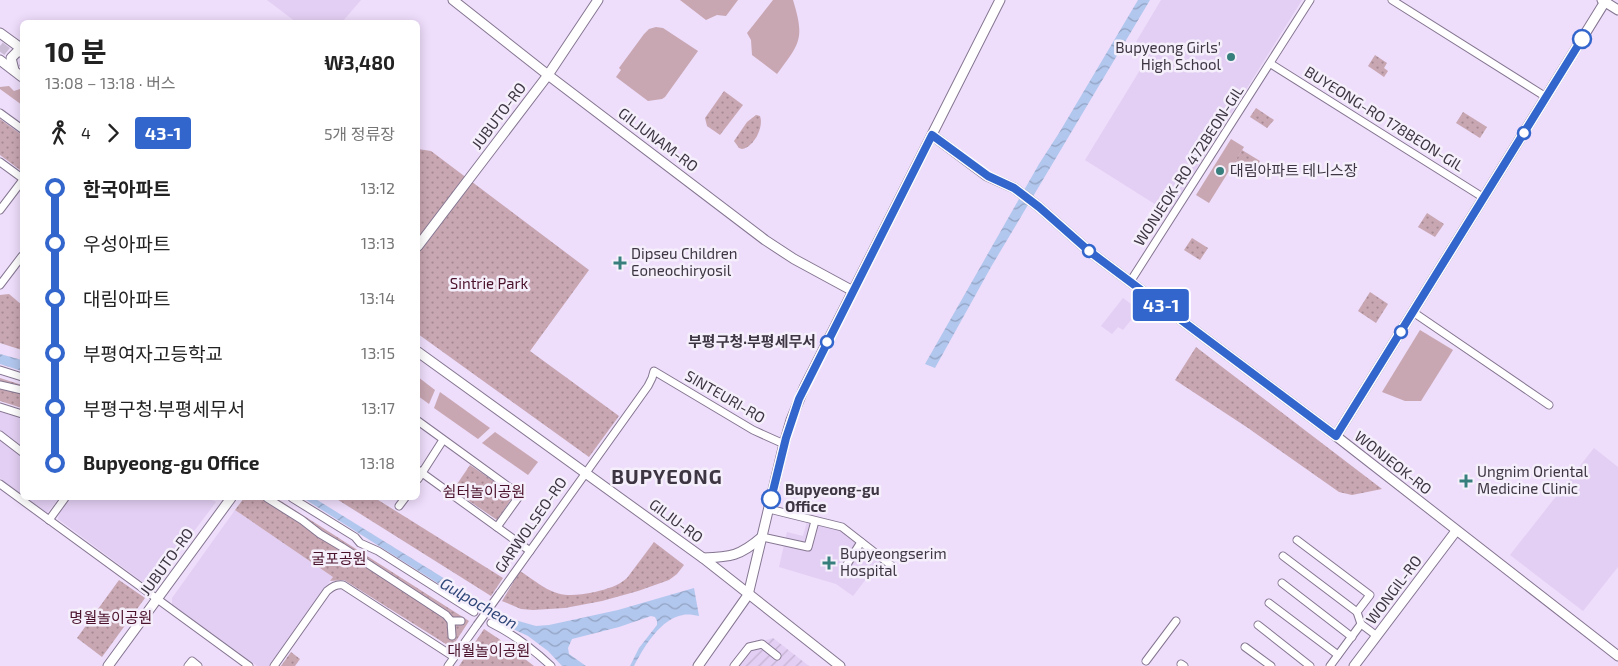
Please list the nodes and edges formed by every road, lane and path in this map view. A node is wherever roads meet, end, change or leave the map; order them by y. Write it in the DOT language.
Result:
graph roads {
  1 [pos="454,0"];
  2 [pos="598,0"];
  3 [pos="1000,0"];
  4 [pos="1310,0"];
  5 [pos="1392,0"];
  6 [pos="1604,1"];
  7 [pos="1618,10"];
  8 [pos="0,34"];
  9 [pos="20,49"];
  10 [pos="20,51"];
  11 [pos="0,60"];
  12 [pos="1271,64"];
  13 [pos="14,70"];
  14 [pos="20,75"];
  15 [pos="548,75"];
  16 [pos="1546,98"];
  17 [pos="0,113"];
  18 [pos="20,128"];
  19 [pos="932,135"];
  20 [pos="0,162"];
  21 [pos="20,178"];
  22 [pos="20,183"];
  23 [pos="1484,198"];
  24 [pos="0,210"];
  25 [pos="420,243"];
  26 [pos="20,259"];
  27 [pos="1130,282"];
  28 [pos="0,285"];
  29 [pos="853,291"];
  30 [pos="1413,312"];
  31 [pos="420,353"];
  32 [pos="0,370"];
  33 [pos="654,371"];
  34 [pos="20,376"];
  35 [pos="0,385"];
  36 [pos="20,390"];
  37 [pos="1549,405"];
  38 [pos="0,407"];
  39 [pos="20,413"];
  40 [pos="420,423"];
  41 [pos="0,435"];
  42 [pos="1336,436"];
  43 [pos="443,440"];
  44 [pos="784,444"];
  45 [pos="20,450"];
  46 [pos="586,472"];
  47 [pos="420,473"];
  48 [pos="420,475"];
  49 [pos="0,484"];
  50 [pos="20,499"];
  51 [pos="22,500"];
  52 [pos="64,500"];
  53 [pos="230,500"];
  54 [pos="270,500"];
  55 [pos="295,500"];
  56 [pos="404,500"];
  57 [pos="400,506"];
  58 [pos="769,510"];
  59 [pos="49,520"];
  60 [pos="815,520"];
  61 [pos="497,527"];
  62 [pos="1456,530"];
  63 [pos="762,537"];
  64 [pos="1297,540"];
  65 [pos="861,542"];
  66 [pos="530,551"];
  67 [pos="1283,556"];
  68 [pos="703,558"];
  69 [pos="846,566"];
  70 [pos="892,566"];
  71 [pos="1282,583"];
  72 [pos="748,595"];
  73 [pos="157,599"];
  74 [pos="1269,603"];
  75 [pos="474,612"];
  76 [pos="1358,612"];
  77 [pos="451,621"];
  78 [pos="461,621"];
  79 [pos="1176,621"];
  80 [pos="490,623"];
  81 [pos="1361,624"];
  82 [pos="1258,625"];
  83 [pos="452,636"];
  84 [pos="1377,636"];
  85 [pos="1352,637"];
  86 [pos="1245,646"];
  87 [pos="1338,655"];
  88 [pos="777,656"];
  89 [pos="1618,656"];
  90 [pos="454,657"];
  91 [pos="1146,661"];
  92 [pos="108,666"];
  93 [pos="188,666"];
  94 [pos="198,666"];
  95 [pos="249,666"];
  96 [pos="274,666"];
  97 [pos="448,666"];
  98 [pos="550,666"];
  99 [pos="698,666"];
  100 [pos="734,666"];
  101 [pos="840,666"];
  102 [pos="1272,666"];
  103 [pos="1310,666"];
  104 [pos="1330,666"];
  105 [pos="1354,666"];
  1 -- 15 [label="main road, GILJUNAM-RO"];
  2 -- 15 [label="main road, JUBUTO-RO"];
  3 -- 19 [label="main road"];
  4 -- 12 [label="street, WONJEOK-RO 472BEON-GIL"];
  5 -- 16 [label="street"];
  6 -- 7 [label="main road"];
  6 -- 16 [label="main road"];
  8 -- 9 [label="main road"];
  10 -- 13 [label="main road"];
  11 -- 13 [label="main road"];
  12 -- 23 [label="street, BUYEONG-RO 178BEON-GIL"];
  12 -- 27 [label="street, WONJEOK-RO 472BEON-GIL"];
  13 -- 14 [label="main road"];
  15 -- 25 [label="main road, JUBUTO-RO"];
  15 -- 29 [label="main road, GILJUNAM-RO"];
  16 -- 23 [label="main road"];
  17 -- 18 [label="street"];
  19 -- 27 [label="main road, WONJEOK-RO"];
  19 -- 29 [label="main road"];
  20 -- 21 [label="street"];
  22 -- 24 [label="street"];
  23 -- 30 [label="main road"];
  26 -- 28 [label="street"];
  27 -- 42 [label="main road, WONJEOK-RO"];
  29 -- 44 [label="main road"];
  30 -- 37 [label="street"];
  30 -- 42 [label="main road"];
  31 -- 46 [label="main road, GILJU-RO"];
  32 -- 34 [label="street"];
  33 -- 44 [label="street, SINTEURI-RO"];
  33 -- 46 [label="street, GARWOLSEO-RO"];
  35 -- 36 [label="street"];
  38 -- 39 [label="street"];
  40 -- 43 [label="street"];
  41 -- 45 [label="street"];
  42 -- 62 [label="main road, WONJEOK-RO"];
  43 -- 47 [label="street"];
  43 -- 61 [label="street"];
  44 -- 58 [label="main road"];
  46 -- 66 [label="street, GARWOLSEO-RO"];
  46 -- 68 [label="main road, GILJU-RO"];
  48 -- 61 [label="street"];
  49 -- 50 [label="street"];
  51 -- 59 [label="street"];
  52 -- 59 [label="street"];
  53 -- 73 [label="main road, JUBUTO-RO"];
  54 -- 77 [label="street"];
  55 -- 75 [label="street"];
  56 -- 57 [label="street"];
  58 -- 60 [label="street"];
  58 -- 63 [label="main road"];
  59 -- 73 [label="street"];
  60 -- 63 [label="street"];
  60 -- 65 [label="street"];
  61 -- 66 [label="street"];
  62 -- 84 [label="main road, WONGIL-RO"];
  62 -- 89 [label="main road, WONJEOK-RO"];
  63 -- 68 [label="main road"];
  63 -- 72 [label="main road"];
  64 -- 76 [label="street"];
  65 -- 69 [label="street"];
  65 -- 70 [label="street"];
  66 -- 90 [label="street, GARWOLSEO-RO, bridge"];
  67 -- 76 [label="street"];
  68 -- 72 [label="main road, GILJU-RO"];
  71 -- 85 [label="street"];
  72 -- 99 [label="main road"];
  72 -- 101 [label="main road, GILJU-RO"];
  73 -- 92 [label="main road, JUBUTO-RO"];
  73 -- 95 [label="street"];
  74 -- 87 [label="street"];
  76 -- 81 [label="street"];
  77 -- 78 [label="street"];
  77 -- 83 [label="street"];
  79 -- 91 [label="street"];
  80 -- 98 [label="street"];
  81 -- 84 [label="street"];
  81 -- 85 [label="street"];
  82 -- 103 [label="street"];
  84 -- 105 [label="main road, WONGIL-RO"];
  85 -- 87 [label="street"];
  86 -- 102 [label="street"];
  87 -- 104 [label="street"];
  88 -- 100 [label="street"];
  90 -- 96 [label="street"];
  90 -- 97 [label="street"];
  93 -- 94 [label="street"];
}
